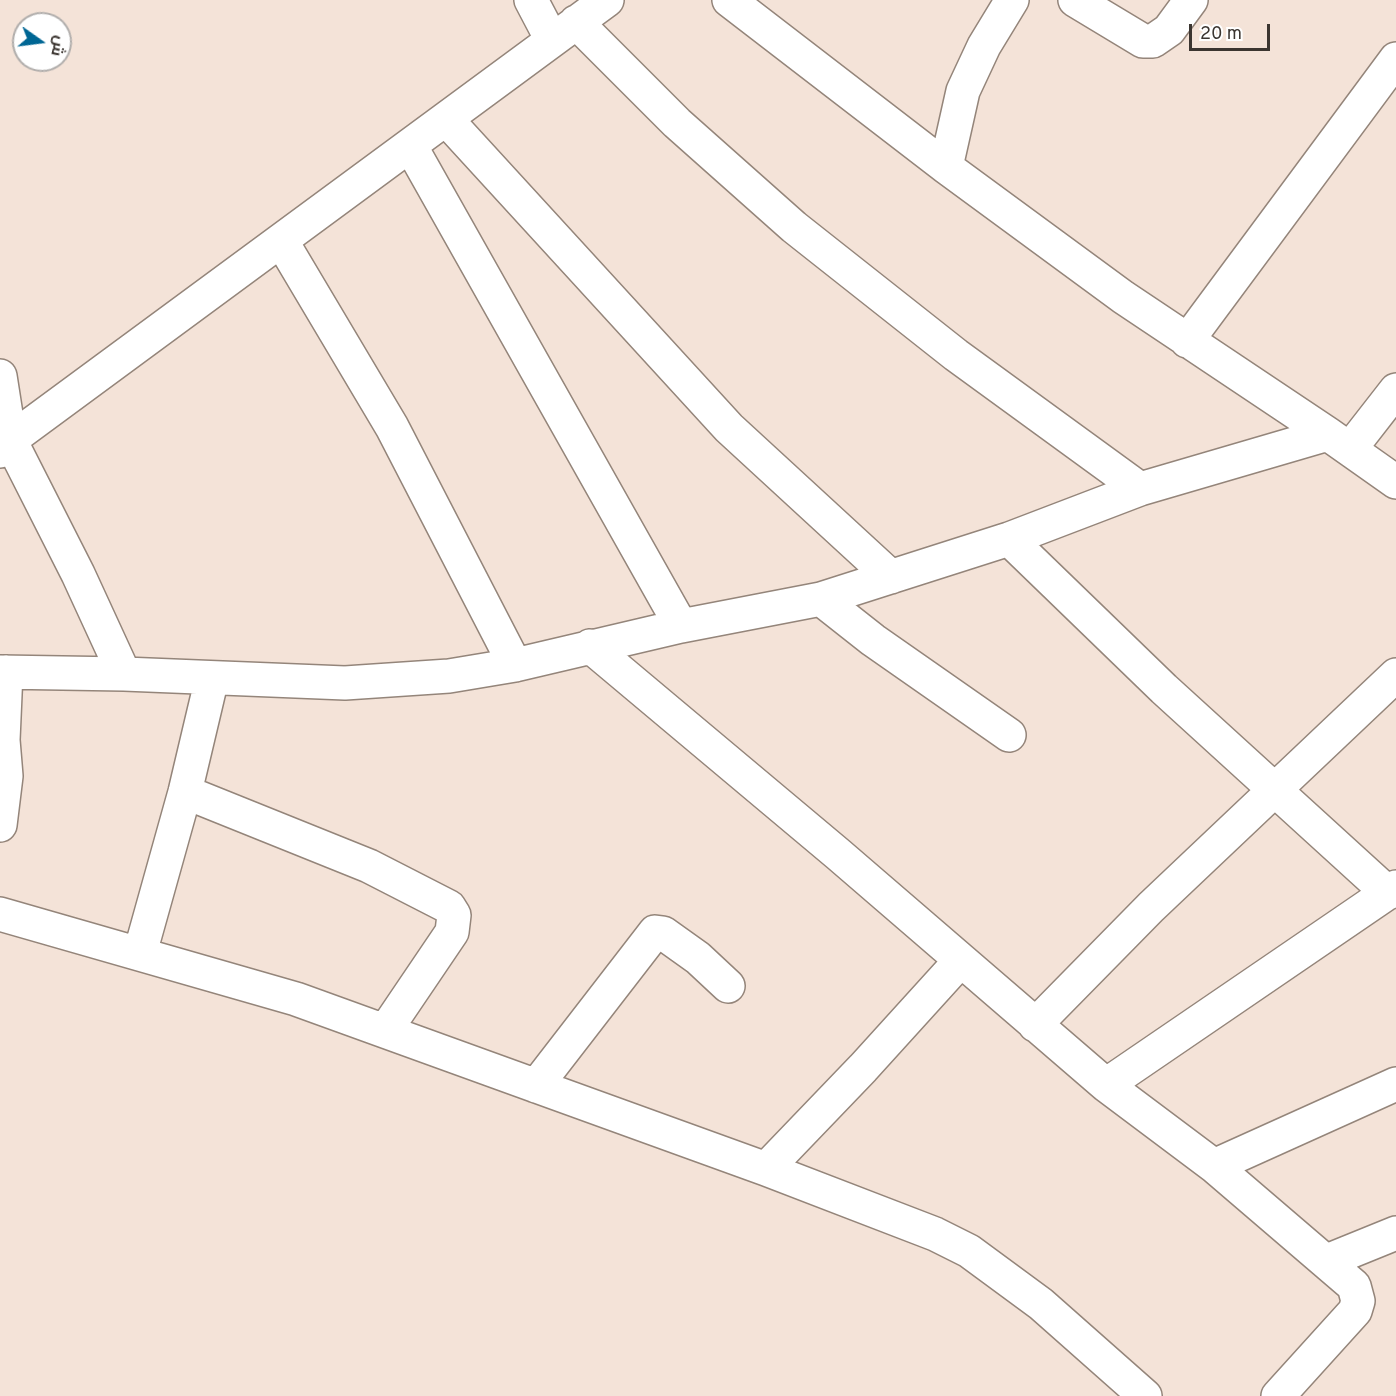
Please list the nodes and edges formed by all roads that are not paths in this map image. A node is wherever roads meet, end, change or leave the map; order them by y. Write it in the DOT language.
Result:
graph roads {
  1 [pos="531,0"];
  2 [pos="607,0"];
  3 [pos="729,0"];
  4 [pos="1012,0"];
  5 [pos="1075,0"];
  6 [pos="1191,0"];
  7 [pos="564,31"];
  8 [pos="1396,59"];
  9 [pos="446,119"];
  10 [pos="411,147"];
  11 [pos="946,167"];
  12 [pos="282,242"];
  13 [pos="1187,341"];
  14 [pos="0,376"];
  15 [pos="1396,390"];
  16 [pos="1339,441"];
  17 [pos="5,446"];
  18 [pos="1396,482"];
  19 [pos="1140,489"];
  20 [pos="1009,539"];
  21 [pos="891,578"];
  22 [pos="821,599"];
  23 [pos="681,626"];
  24 [pos="590,646"];
  25 [pos="515,665"];
  26 [pos="3,672"];
  27 [pos="124,674"];
  28 [pos="1396,675"];
  29 [pos="212,678"];
  30 [pos="1009,735"];
  31 [pos="1274,791"];
  32 [pos="185,792"];
  33 [pos="0,825"];
  34 [pos="1392,890"];
  35 [pos="0,915"];
  36 [pos="140,953"];
  37 [pos="961,960"];
  38 [pos="728,986"];
  39 [pos="1035,1025"];
  40 [pos="385,1031"];
  41 [pos="1396,1084"];
  42 [pos="1106,1085"];
  43 [pos="536,1086"];
  44 [pos="1214,1166"];
  45 [pos="766,1170"];
  46 [pos="1396,1233"];
  47 [pos="1326,1262"];
  48 [pos="1145,1396"];
  49 [pos="1278,1396"];
  1 -- 7 [label="street"];
  2 -- 7 [label="street"];
  3 -- 11 [label="street"];
  4 -- 11 [label="street"];
  5 -- 6 [label="street"];
  7 -- 9 [label="street"];
  7 -- 19 [label="street"];
  8 -- 13 [label="street"];
  9 -- 10 [label="street"];
  9 -- 21 [label="street"];
  10 -- 12 [label="street"];
  10 -- 23 [label="street"];
  11 -- 13 [label="street"];
  12 -- 17 [label="street"];
  12 -- 25 [label="street"];
  13 -- 16 [label="street"];
  14 -- 17 [label="street"];
  15 -- 16 [label="street"];
  16 -- 18 [label="street"];
  16 -- 19 [label="street"];
  17 -- 27 [label="street"];
  19 -- 20 [label="street"];
  20 -- 21 [label="street"];
  20 -- 31 [label="street"];
  21 -- 22 [label="street"];
  22 -- 23 [label="street"];
  22 -- 30 [label="street"];
  23 -- 24 [label="street"];
  24 -- 25 [label="street"];
  24 -- 37 [label="street"];
  25 -- 29 [label="street"];
  26 -- 27 [label="street"];
  26 -- 33 [label="street"];
  27 -- 29 [label="street"];
  28 -- 31 [label="street"];
  29 -- 32 [label="street"];
  31 -- 34 [label="street"];
  31 -- 39 [label="street"];
  32 -- 36 [label="street"];
  32 -- 40 [label="street"];
  34 -- 42 [label="street"];
  35 -- 36 [label="street"];
  36 -- 40 [label="street"];
  37 -- 39 [label="street"];
  37 -- 45 [label="street"];
  38 -- 43 [label="street"];
  39 -- 42 [label="street"];
  40 -- 43 [label="street"];
  41 -- 44 [label="street"];
  42 -- 44 [label="street"];
  43 -- 45 [label="street"];
  44 -- 47 [label="street"];
  45 -- 48 [label="street"];
  46 -- 47 [label="street"];
  47 -- 49 [label="street"];
}
